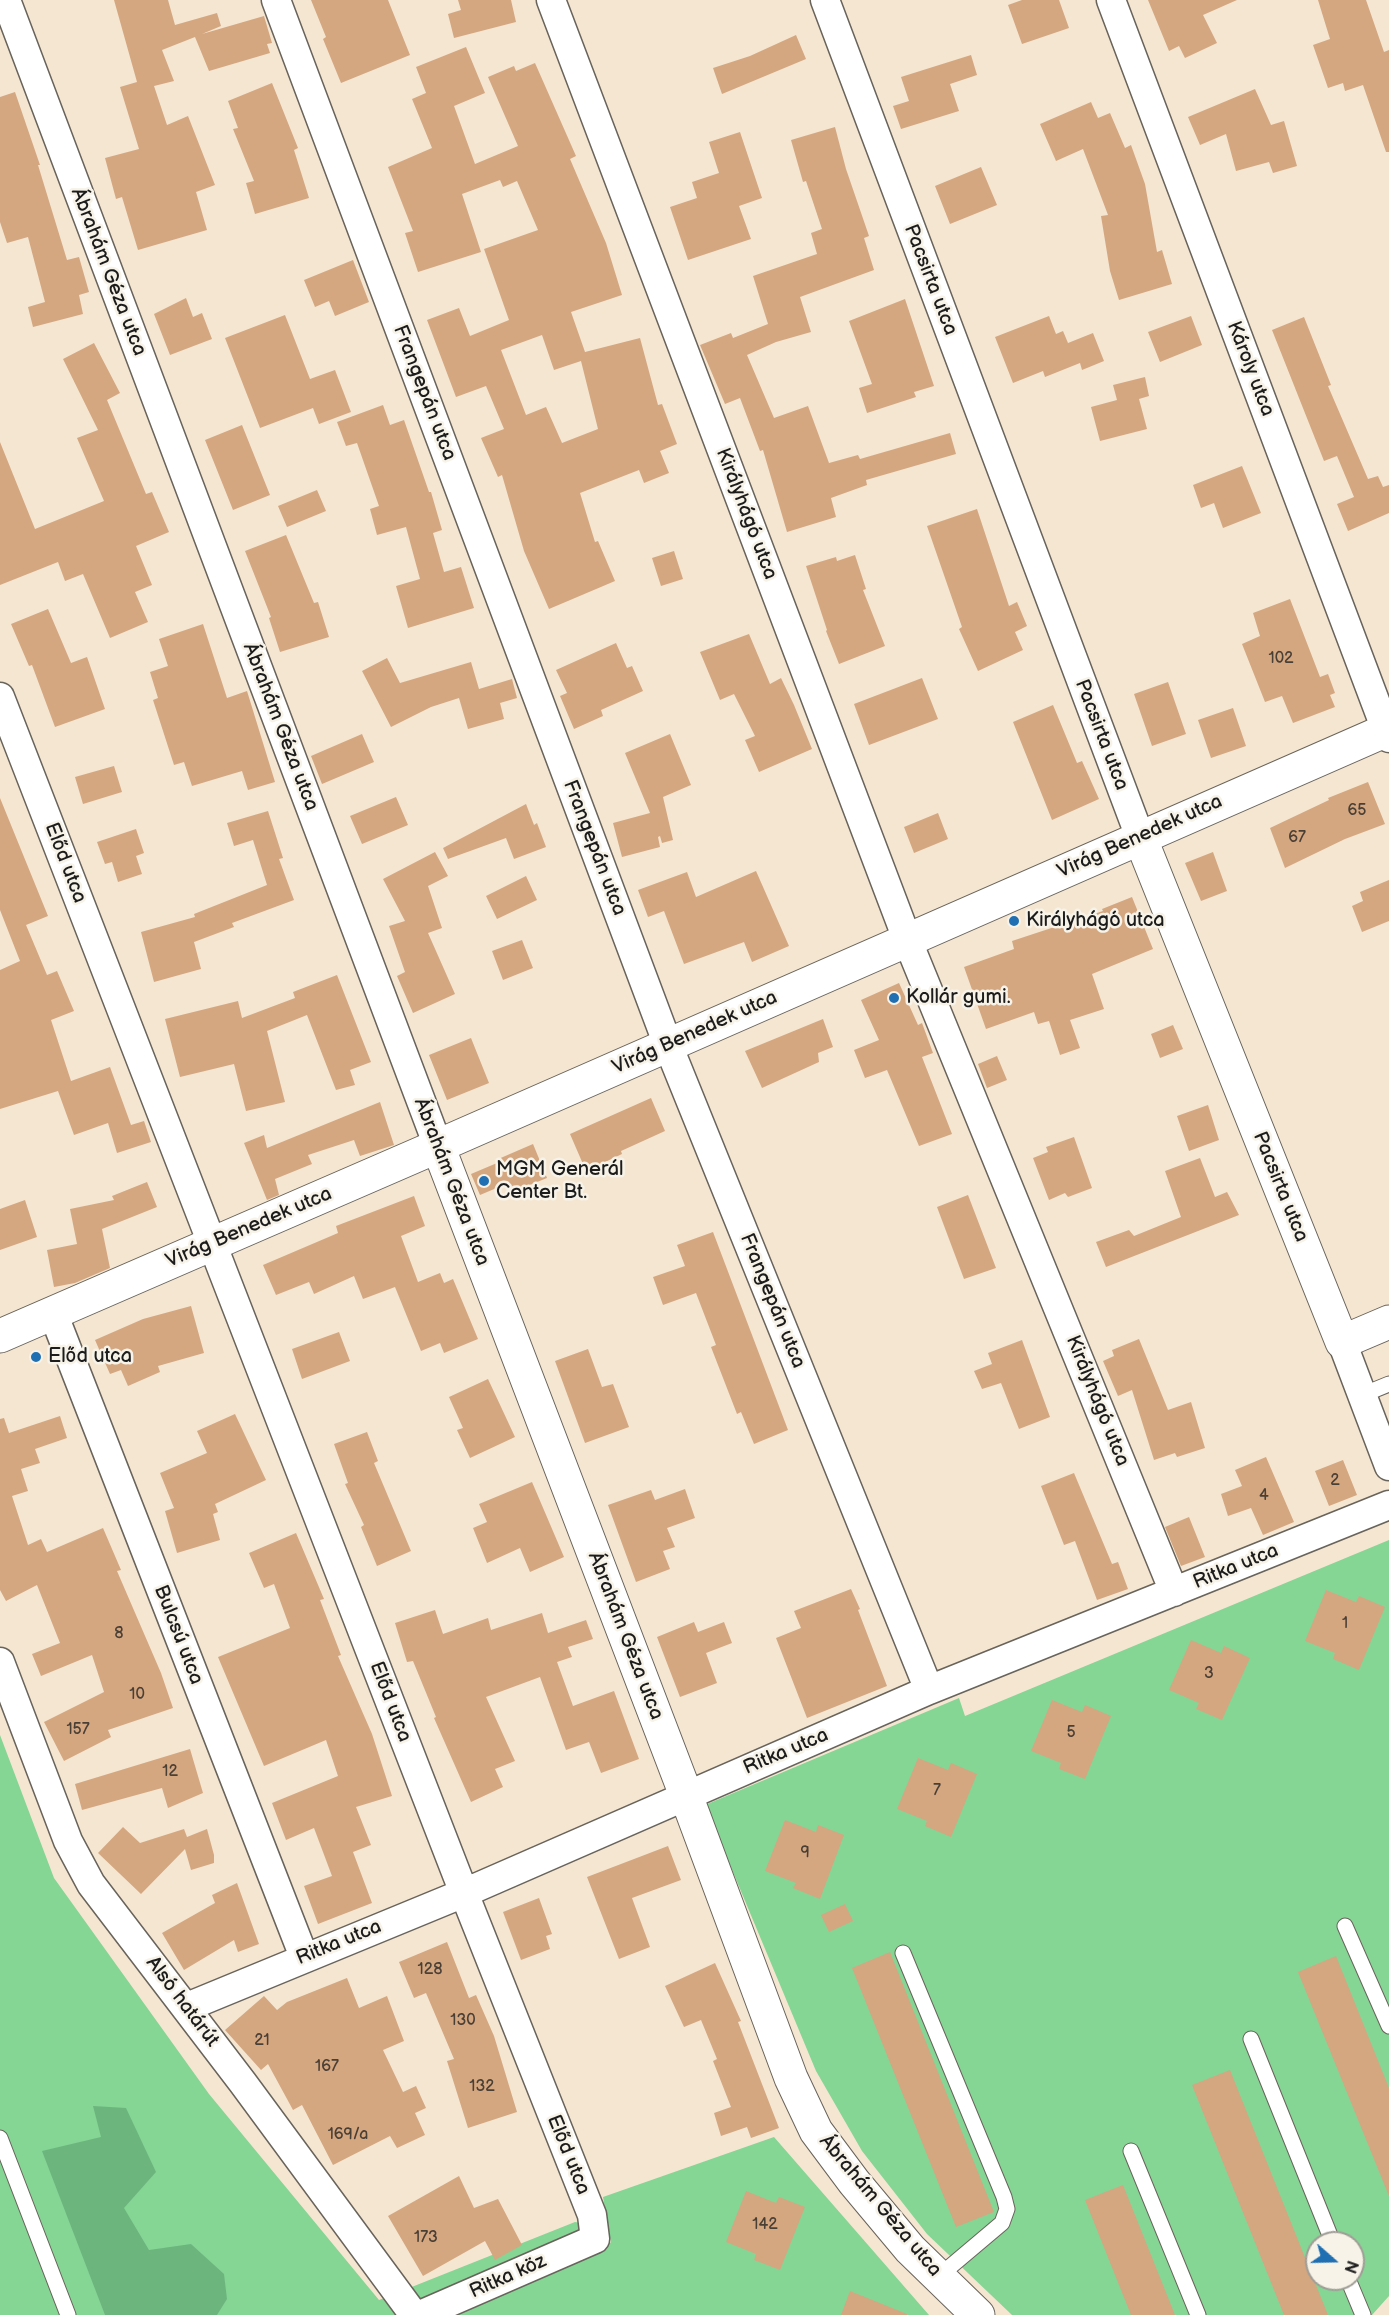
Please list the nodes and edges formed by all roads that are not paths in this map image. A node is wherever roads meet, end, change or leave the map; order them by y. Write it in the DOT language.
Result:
graph roads {
  1 [pos="6,0"];
  2 [pos="276,0"];
  3 [pos="551,0"];
  4 [pos="825,0"];
  5 [pos="1111,0"];
  6 [pos="0,697"];
  7 [pos="1388,732"];
  8 [pos="1140,837"];
  9 [pos="907,939"];
  10 [pos="668,1044"];
  11 [pos="438,1146"];
  12 [pos="212,1244"];
  13 [pos="53,1313"];
  14 [pos="1389,1322"];
  15 [pos="0,1336"];
  16 [pos="1342,1342"];
  17 [pos="1389,1384"];
  18 [pos="1362,1395"];
  19 [pos="1389,1466"];
  20 [pos="1389,1505"];
  21 [pos="1174,1593"];
  22 [pos="0,1662"];
  23 [pos="929,1690"];
  24 [pos="686,1795"];
  25 [pos="464,1893"];
  26 [pos="1345,1926"];
  27 [pos="903,1953"];
  28 [pos="304,1957"];
  29 [pos="187,2007"];
  30 [pos="1389,2026"];
  31 [pos="1251,2038"];
  32 [pos="0,2138"];
  33 [pos="1131,2151"];
  34 [pos="1328,2231"];
  35 [pos="596,2238"];
  36 [pos="938,2277"];
  37 [pos="1353,2291"];
  38 [pos="68,2315"];
  39 [pos="414,2315"];
  40 [pos="420,2315"];
  41 [pos="978,2315"];
  42 [pos="1197,2315"];
  43 [pos="1363,2315"];
  1 -- 11 [label="street, Ábrahám Géza utca"];
  2 -- 10 [label="street, Frangepán utca"];
  3 -- 9 [label="street, Királyhágó utca"];
  4 -- 8 [label="street, Pacsirta utca"];
  5 -- 7 [label="street, Károly utca"];
  6 -- 12 [label="street, Előd utca"];
  7 -- 8 [label="street, Virág Benedek utca"];
  8 -- 9 [label="street, Virág Benedek utca"];
  8 -- 16 [label="street, Pacsirta utca"];
  9 -- 10 [label="street, Virág Benedek utca"];
  9 -- 21 [label="street, Királyhágó utca"];
  10 -- 11 [label="street, Virág Benedek utca"];
  10 -- 23 [label="street, Frangepán utca"];
  11 -- 12 [label="street, Virág Benedek utca"];
  11 -- 24 [label="street, Ábrahám Géza utca"];
  12 -- 13 [label="street, Virág Benedek utca"];
  12 -- 25 [label="street, Előd utca"];
  13 -- 15 [label="street, Virág Benedek utca"];
  13 -- 28 [label="street, Bulcsú utca"];
  14 -- 16 [label="street"];
  16 -- 18 [label="street, Pacsirta utca"];
  17 -- 18 [label="lane"];
  18 -- 19 [label="street, Pacsirta utca"];
  20 -- 21 [label="street, Ritka utca"];
  21 -- 23 [label="street, Ritka utca"];
  22 -- 29 [label="street, Alsó határút"];
  23 -- 24 [label="street, Ritka utca"];
  24 -- 25 [label="street, Ritka utca"];
  24 -- 36 [label="street, Ábrahám Géza utca"];
  25 -- 28 [label="street, Ritka utca"];
  25 -- 35 [label="street, Előd utca"];
  26 -- 30 [label="lane"];
  27 -- 36 [label="lane"];
  28 -- 29 [label="street, Ritka utca"];
  29 -- 39 [label="street, Alsó határút"];
  31 -- 34 [label="lane"];
  32 -- 38 [label="lane"];
  33 -- 42 [label="lane"];
  35 -- 40 [label="street, Ritka köz"];
  36 -- 41 [label="street, Ábrahám Géza utca"];
  37 -- 43 [label="lane"];
}
